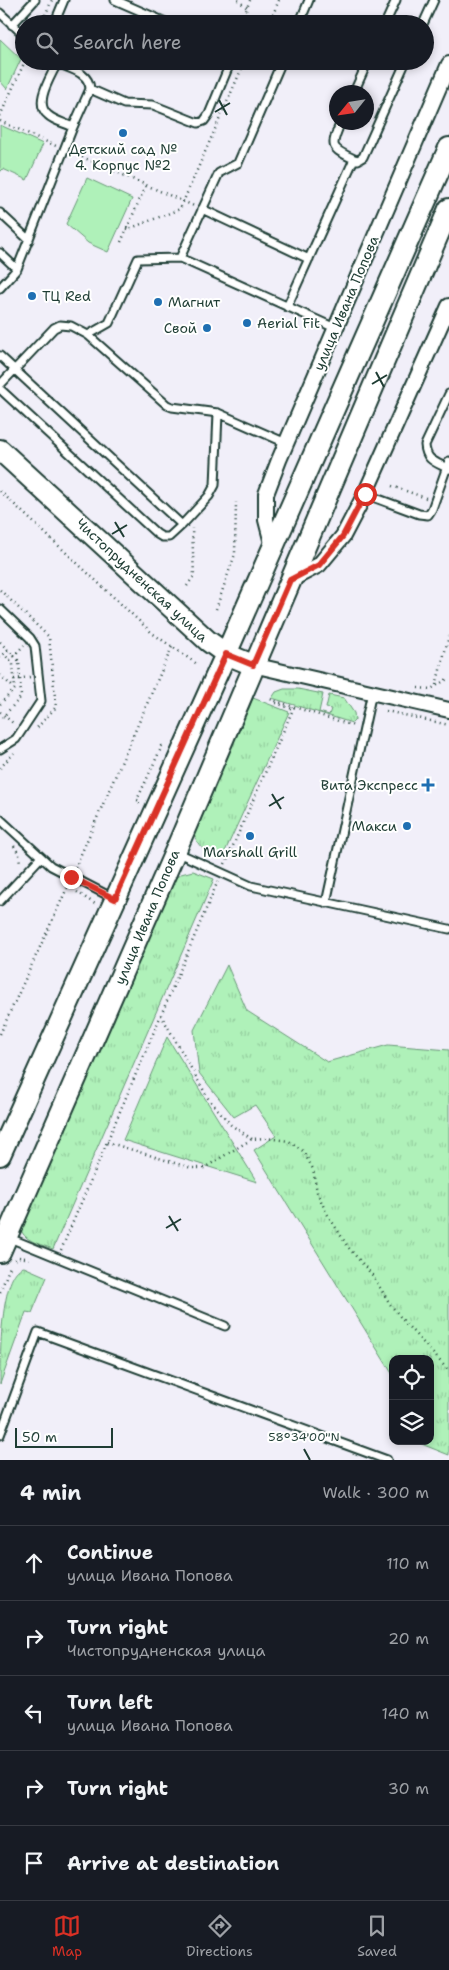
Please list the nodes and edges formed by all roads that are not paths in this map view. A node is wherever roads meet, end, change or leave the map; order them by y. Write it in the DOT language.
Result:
graph roads {
  1 [pos="35,0"];
  2 [pos="64,0"];
  3 [pos="115,0"];
  4 [pos="309,0"];
  5 [pos="396,0"];
  6 [pos="434,0"];
  7 [pos="0,13"];
  8 [pos="21,15"];
  9 [pos="58,15"];
  10 [pos="149,15"];
  11 [pos="303,15"];
  12 [pos="389,15"];
  13 [pos="427,15"];
  14 [pos="15,22"];
  15 [pos="12,25"];
  16 [pos="15,28"];
  17 [pos="449,64"];
  18 [pos="52,70"];
  19 [pos="73,70"];
  20 [pos="228,70"];
  21 [pos="278,70"];
  22 [pos="364,70"];
  23 [pos="402,70"];
  24 [pos="357,85"];
  25 [pos="90,89"];
  26 [pos="73,127"];
  27 [pos="338,130"];
  28 [pos="449,148"];
  29 [pos="354,159"];
  30 [pos="449,209"];
  31 [pos="202,210"];
  32 [pos="0,213"];
  33 [pos="29,240"];
  34 [pos="0,253"];
  35 [pos="180,258"];
  36 [pos="309,259"];
  37 [pos="17,270"];
  38 [pos="0,288"];
  39 [pos="287,306"];
  40 [pos="449,306"];
  41 [pos="335,328"];
  42 [pos="88,335"];
  43 [pos="0,356"];
  44 [pos="15,370"];
  45 [pos="0,387"];
  46 [pos="449,394"];
  47 [pos="218,413"];
  48 [pos="286,443"];
  49 [pos="0,450"];
  50 [pos="448,466"];
  51 [pos="365,494"];
  52 [pos="182,525"];
  53 [pos="273,547"];
  54 [pos="290,580"];
  55 [pos="0,609"];
  56 [pos="226,654"];
  57 [pos="253,665"];
  58 [pos="372,692"];
  59 [pos="449,710"];
  60 [pos="0,749"];
  61 [pos="0,819"];
  62 [pos="175,852"];
  63 [pos="41,857"];
  64 [pos="115,899"];
  65 [pos="0,901"];
  66 [pos="326,903"];
  67 [pos="449,929"];
  68 [pos="0,1155"];
  69 [pos="3,1245"];
  70 [pos="225,1326"];
  71 [pos="0,1435"];
  72 [pos="387,1460"];
  1 -- 8 [label="lane"];
  2 -- 9 [label="lane"];
  3 -- 10 [label="lane"];
  4 -- 11 [label="lane"];
  5 -- 12 [label="lane"];
  6 -- 13 [label="lane"];
  7 -- 15 [label="lane"];
  14 -- 15 [label="lane"];
  15 -- 16 [label="lane"];
  17 -- 41 [label="street, улица Ивана Попова"];
  18 -- 26 [label="lane"];
  19 -- 25 [label="lane"];
  20 -- 25 [label="lane"];
  21 -- 31 [label="lane"];
  22 -- 24 [label="lane"];
  23 -- 29 [label="lane"];
  25 -- 26 [label="lane"];
  26 -- 33 [label="lane"];
  27 -- 29 [label="lane"];
  28 -- 53 [label="main road"];
  29 -- 36 [label="lane"];
  30 -- 54 [label="main road, улица Ивана Попова"];
  31 -- 35 [label="lane"];
  31 -- 36 [label="lane"];
  32 -- 33 [label="lane"];
  33 -- 37 [label="lane"];
  34 -- 37 [label="lane"];
  35 -- 39 [label="lane"];
  35 -- 42 [label="lane"];
  36 -- 39 [label="lane"];
  37 -- 38 [label="lane"];
  39 -- 41 [label="lane"];
  40 -- 51 [label="street"];
  41 -- 48 [label="street, улица Ивана Попова"];
  42 -- 44 [label="lane"];
  42 -- 47 [label="lane"];
  43 -- 44 [label="lane"];
  44 -- 45 [label="lane"];
  44 -- 52 [label="lane"];
  45 -- 52 [label="lane"];
  46 -- 50 [label="lane"];
  47 -- 48 [label="lane"];
  47 -- 52 [label="lane"];
  48 -- 53 [label="street, улица Ивана Попова"];
  49 -- 56 [label="main road, Чистопрудненская улица"];
  50 -- 51 [label="lane"];
  51 -- 54 [label="street"];
  53 -- 56 [label="main road"];
  54 -- 57 [label="main road, улица Ивана Попова"];
  55 -- 60 [label="lane"];
  56 -- 57 [label="main road, Чистопрудненская улица"];
  56 -- 64 [label="main road"];
  57 -- 58 [label="street, Чистопрудненская улица"];
  57 -- 62 [label="main road, улица Ивана Попова"];
  58 -- 59 [label="street, Чистопрудненская улица"];
  58 -- 66 [label="lane"];
  61 -- 63 [label="lane"];
  62 -- 66 [label="lane"];
  62 -- 69 [label="main road, улица Ивана Попова"];
  63 -- 64 [label="lane"];
  63 -- 65 [label="lane"];
  64 -- 68 [label="main road"];
  66 -- 67 [label="lane"];
  69 -- 70 [label="lane"];
  71 -- 72 [label="lane"];
}
